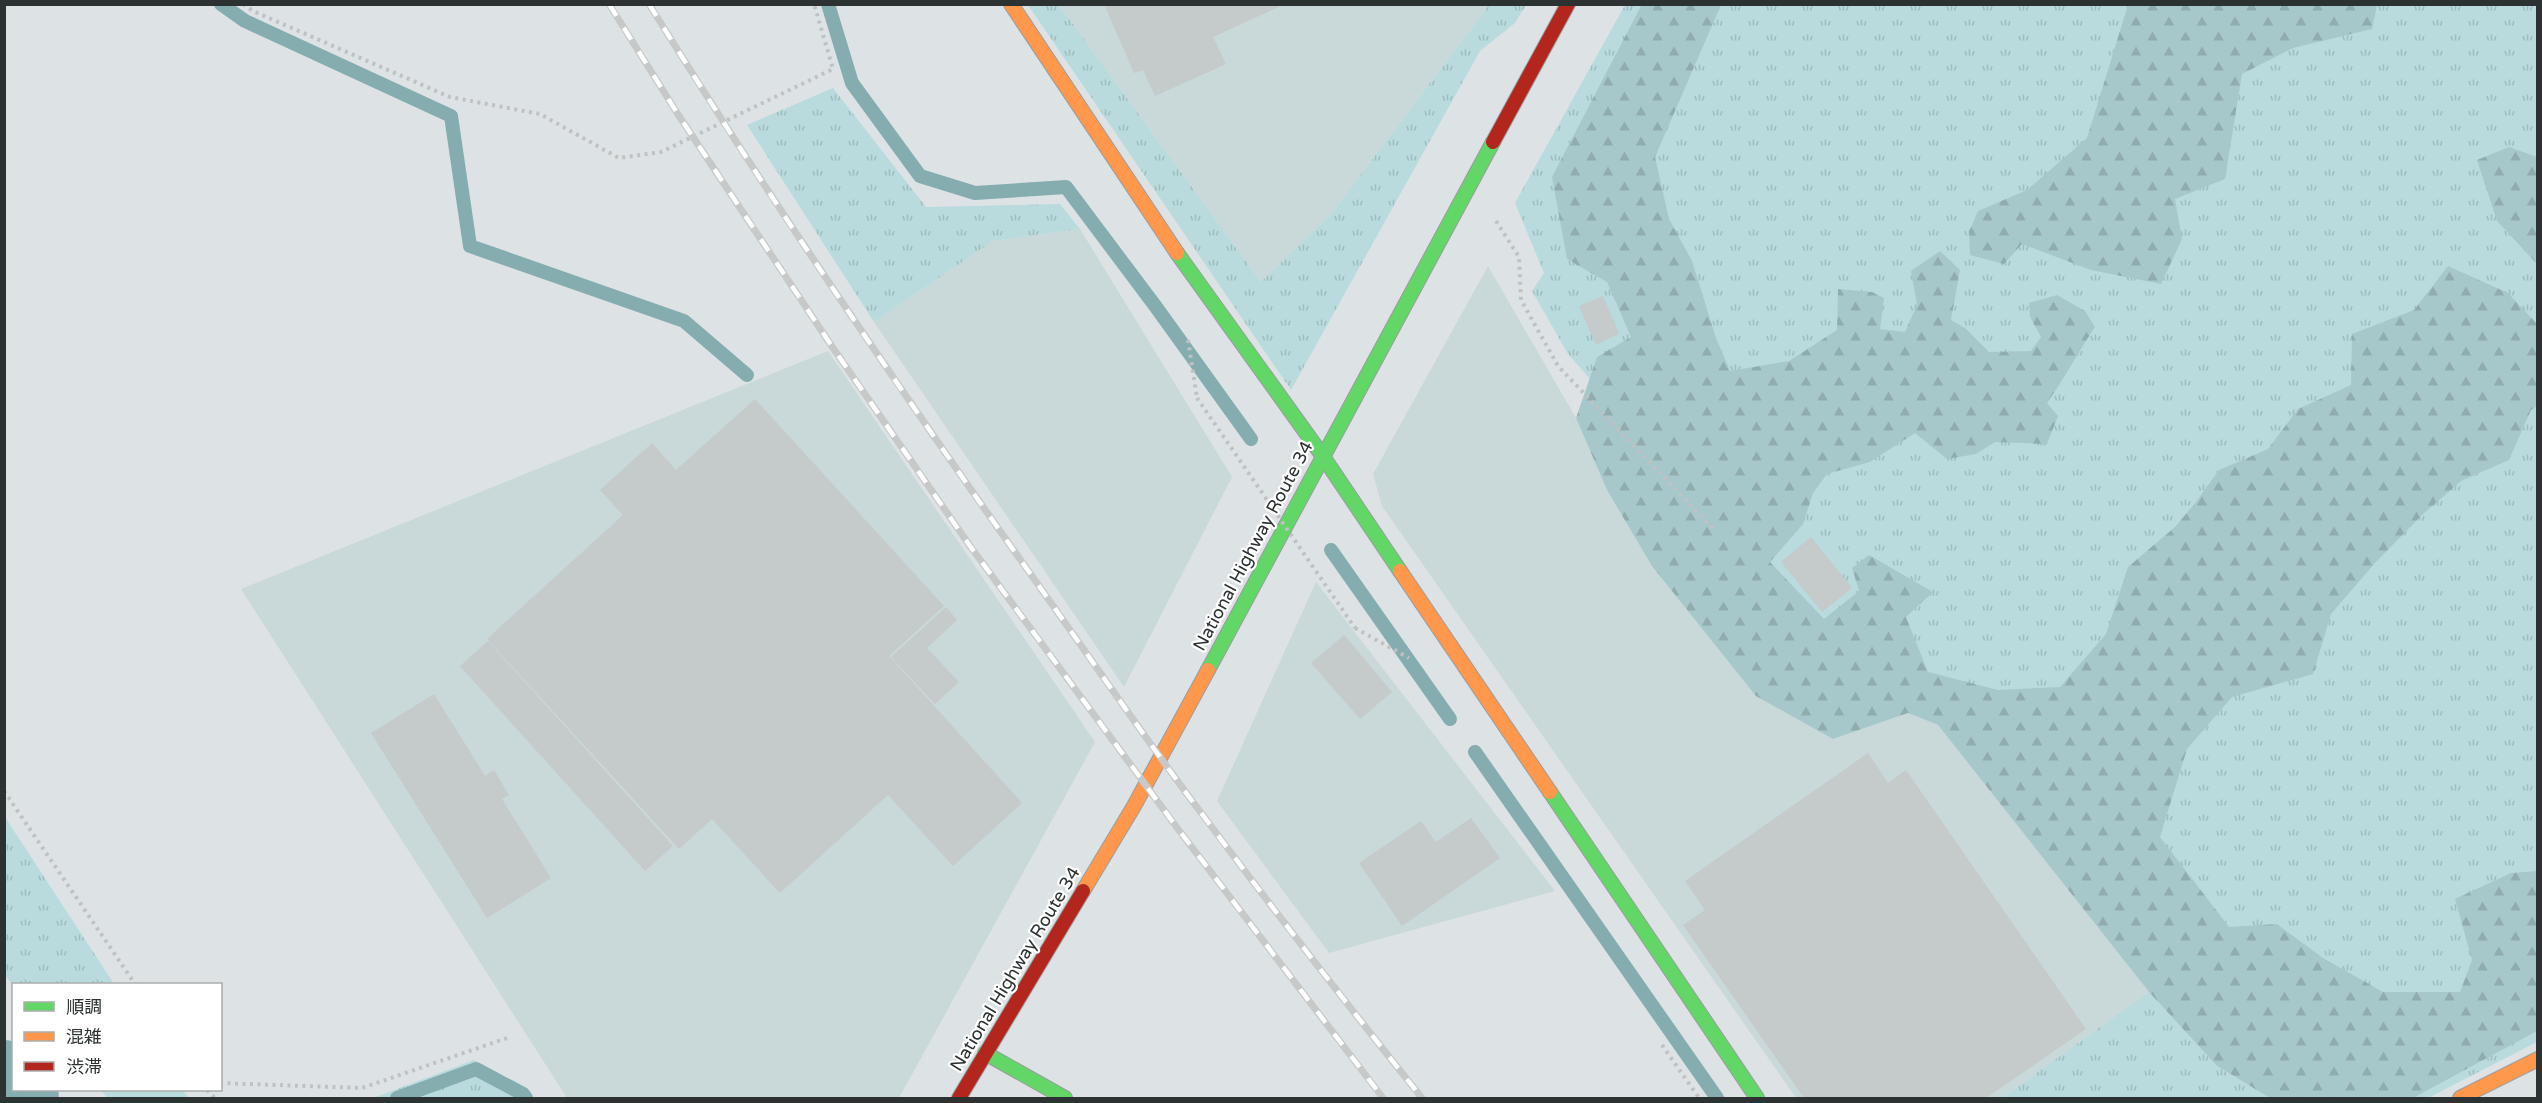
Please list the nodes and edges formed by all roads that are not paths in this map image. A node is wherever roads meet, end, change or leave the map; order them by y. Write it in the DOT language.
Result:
graph roads {
  1 [pos="1011,4"];
  2 [pos="1568,4"];
  3 [pos="1322,455"];
  4 [pos="985,1053"];
  5 [pos="2538,1059"];
  6 [pos="959,1098"];
  7 [pos="1065,1098"];
  8 [pos="1757,1098"];
  9 [pos="2460,1098"];
  1 -- 3 [label="main road"];
  2 -- 3 [label="main road, National Highway Route 34"];
  3 -- 4 [label="main road, National Highway Route 34"];
  3 -- 8 [label="main road"];
  4 -- 6 [label="main road, National Highway Route 34"];
  4 -- 7 [label="main road"];
  5 -- 9 [label="main road"];
}
